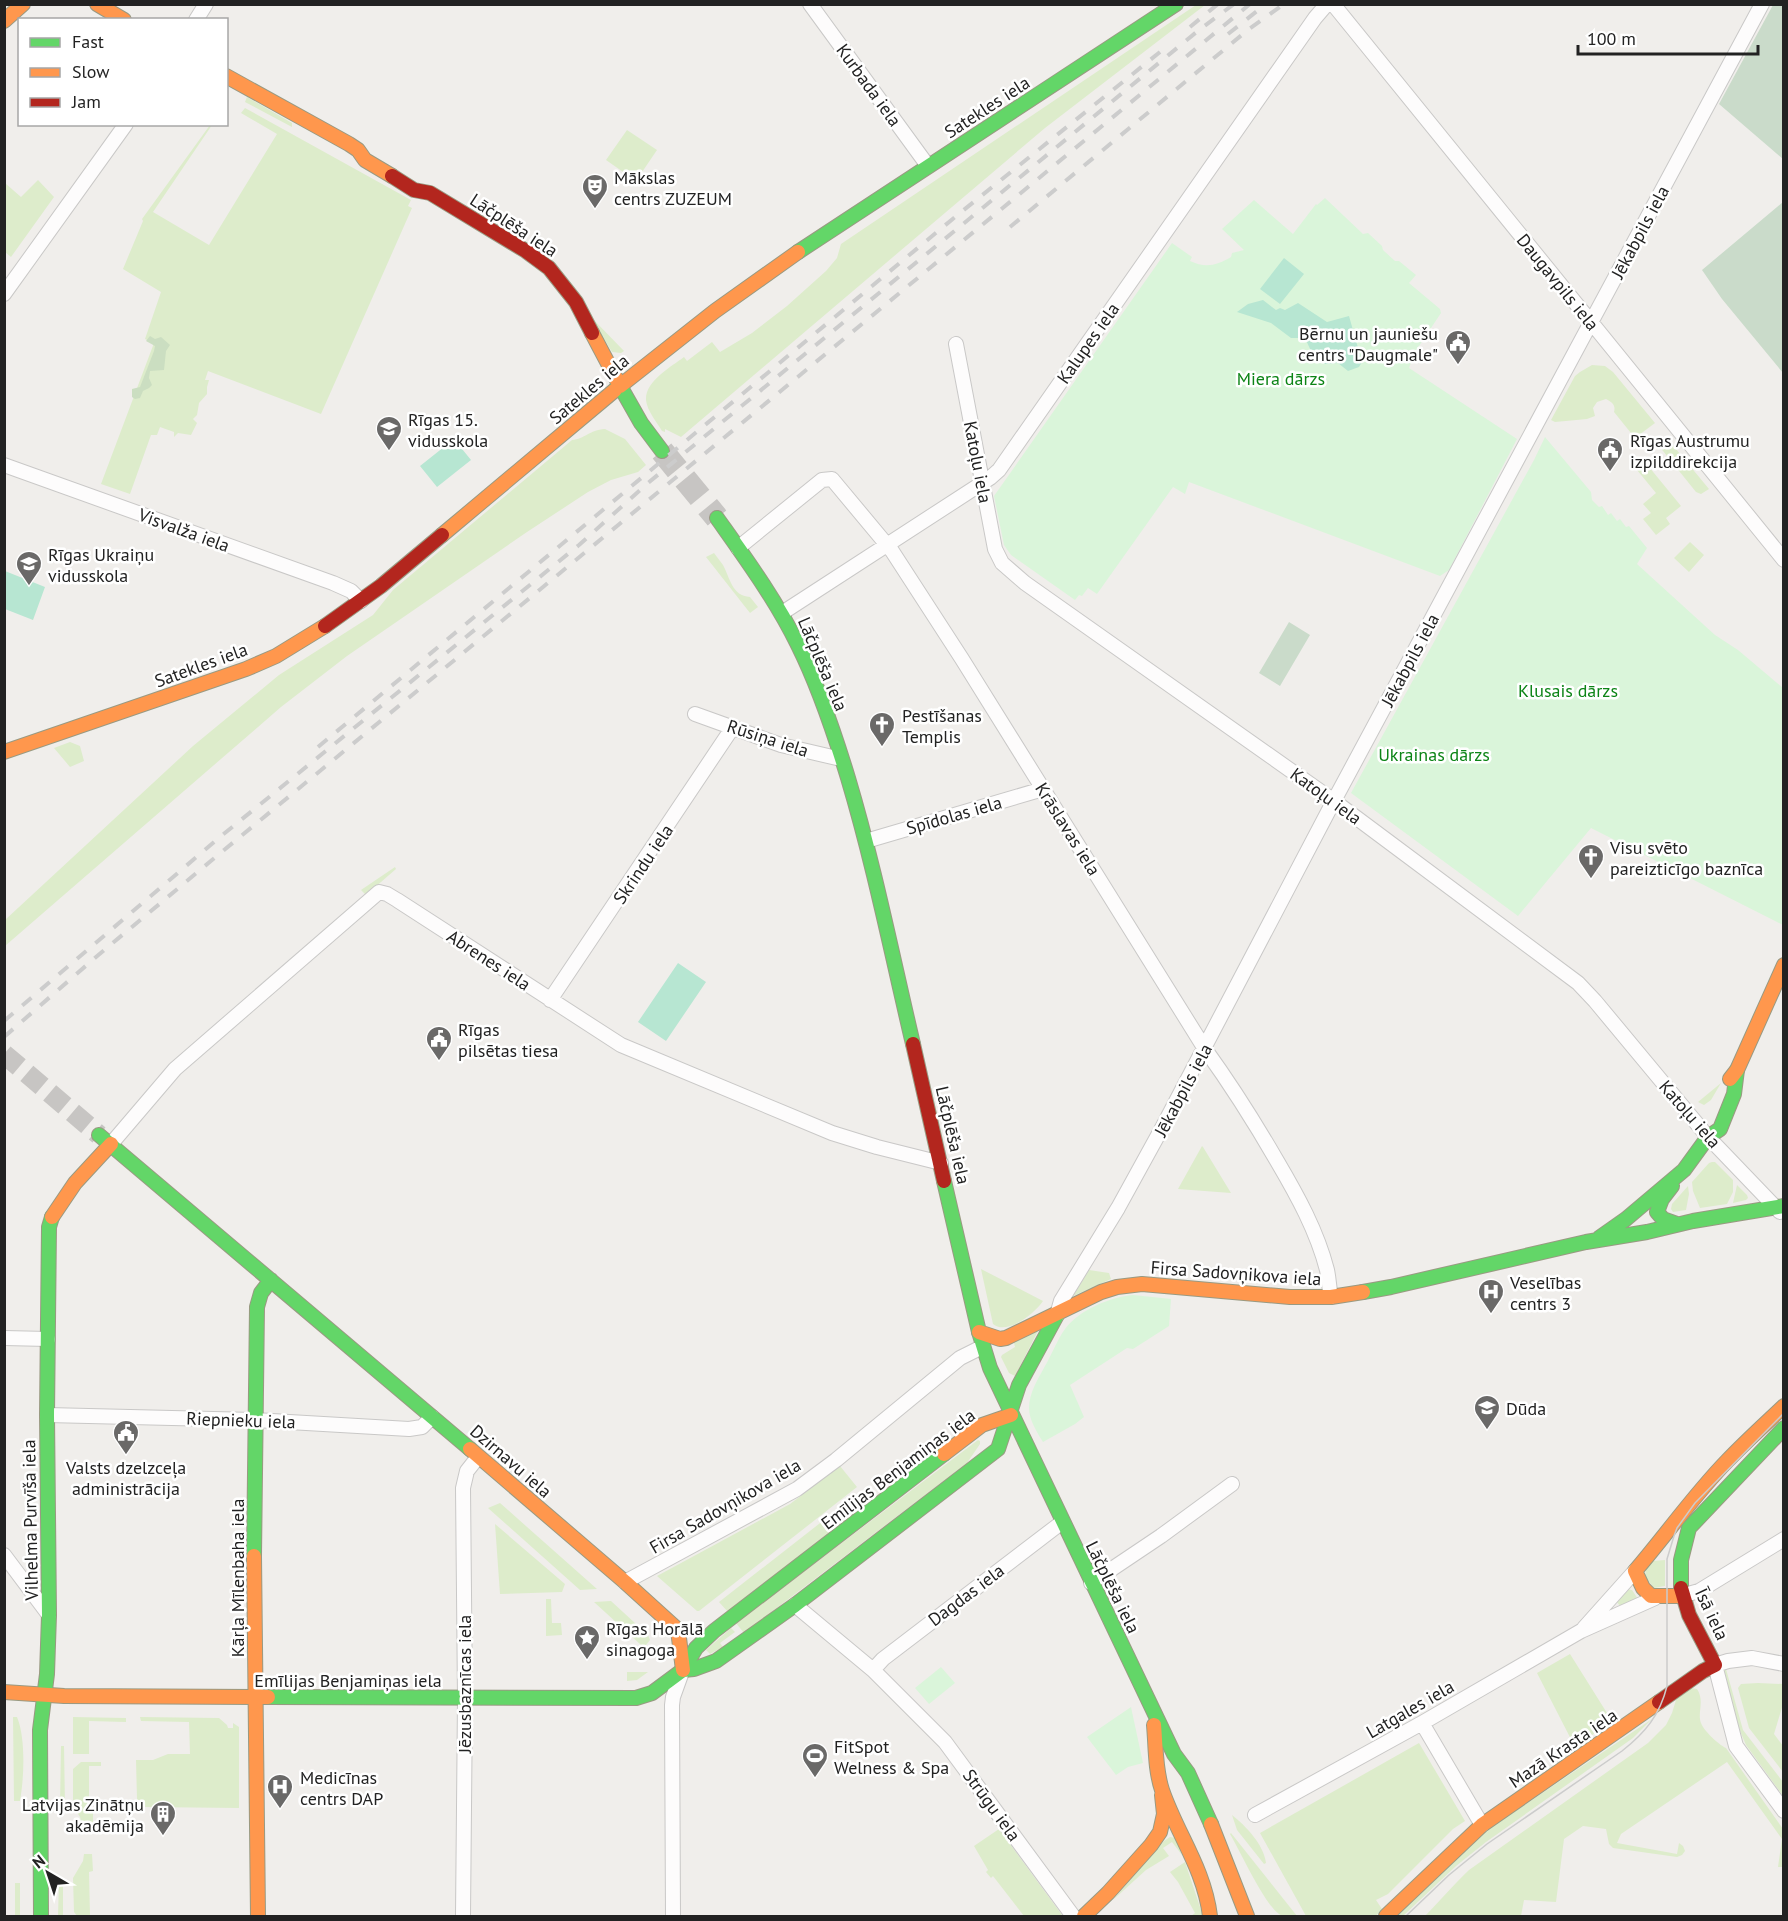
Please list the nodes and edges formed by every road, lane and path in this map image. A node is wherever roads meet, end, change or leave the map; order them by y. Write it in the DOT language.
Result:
graph roads {
  1 [pos="23,4"];
  2 [pos="97,4"];
  3 [pos="206,4"];
  4 [pos="810,4"];
  5 [pos="1176,4"];
  6 [pos="1327,4"];
  7 [pos="1333,4"];
  8 [pos="1762,4"];
  9 [pos="121,18"];
  10 [pos="197,18"];
  11 [pos="4,21"];
  12 [pos="228,77"];
  13 [pos="125,126"];
  14 [pos="928,166"];
  15 [pos="4,294"];
  16 [pos="1591,322"];
  17 [pos="956,344"];
  18 [pos="620,386"];
  19 [pos="662,451"];
  20 [pos="4,465"];
  21 [pos="981,482"];
  22 [pos="717,518"];
  23 [pos="887,544"];
  24 [pos="738,548"];
  25 [pos="1784,560"];
  26 [pos="361,601"];
  27 [pos="782,613"];
  28 [pos="695,714"];
  29 [pos="733,728"];
  30 [pos="4,752"];
  31 [pos="842,759"];
  32 [pos="1043,789"];
  33 [pos="1334,801"];
  34 [pos="866,841"];
  35 [pos="1784,965"];
  36 [pos="550,1000"];
  37 [pos="1205,1049"];
  38 [pos="99,1135"];
  39 [pos="1708,1137"];
  40 [pos="111,1144"];
  41 [pos="941,1163"];
  42 [pos="1684,1170"];
  43 [pos="1781,1210"];
  44 [pos="1677,1224"];
  45 [pos="1597,1240"];
  46 [pos="271,1280"];
  47 [pos="1331,1297"];
  48 [pos="1057,1314"];
  49 [pos="979,1332"];
  50 [pos="4,1338"];
  51 [pos="48,1340"];
  52 [pos="982,1347"];
  53 [pos="1784,1406"];
  54 [pos="47,1415"];
  55 [pos="1011,1415"];
  56 [pos="432,1417"];
  57 [pos="255,1420"];
  58 [pos="1784,1428"];
  59 [pos="478,1457"];
  60 [pos="1232,1484"];
  61 [pos="1061,1523"];
  62 [pos="1784,1539"];
  63 [pos="4,1555"];
  64 [pos="1635,1571"];
  65 [pos="625,1582"];
  66 [pos="1091,1583"];
  67 [pos="1681,1596"];
  68 [pos="1655,1598"];
  69 [pos="795,1605"];
  70 [pos="49,1615"];
  71 [pos="1581,1631"];
  72 [pos="1784,1664"];
  73 [pos="1715,1665"];
  74 [pos="682,1670"];
  75 [pos="873,1670"];
  76 [pos="4,1692"];
  77 [pos="44,1695"];
  78 [pos="256,1698"];
  79 [pos="465,1699"];
  80 [pos="1153,1711"];
  81 [pos="1422,1723"];
  82 [pos="1174,1754"];
  83 [pos="1162,1792"];
  84 [pos="1784,1811"];
  85 [pos="1255,1815"];
  86 [pos="1482,1825"];
  87 [pos="1160,1832"];
  88 [pos="1183,1835"];
  89 [pos="1225,1856"];
  90 [pos="1196,1862"];
  91 [pos="1221,1898"];
  92 [pos="1258,1904"];
  93 [pos="41,1917"];
  94 [pos="258,1917"];
  95 [pos="463,1917"];
  96 [pos="673,1917"];
  97 [pos="1073,1917"];
  98 [pos="1084,1917"];
  99 [pos="1210,1917"];
  100 [pos="1234,1917"];
  101 [pos="1247,1917"];
  102 [pos="1386,1917"];
  1 -- 11 [label="main road"];
  2 -- 9 [label="main road"];
  3 -- 10 [label="street"];
  4 -- 14 [label="street, Kurbada iela"];
  5 -- 14 [label="main road, Satekles iela"];
  6 -- 21 [label="street, Kalupes iela"];
  7 -- 16 [label="street, Daugavpils iela"];
  8 -- 16 [label="street, Jēkabpils iela"];
  12 -- 18 [label="main road, Lāčplēša iela"];
  13 -- 15 [label="street"];
  14 -- 18 [label="main road, Satekles iela"];
  16 -- 25 [label="street, Daugavpils iela"];
  16 -- 33 [label="street, Jēkabpils iela"];
  17 -- 21 [label="street, Katoļu iela"];
  18 -- 19 [label="main road, Lāčplēša iela"];
  18 -- 26 [label="main road, Satekles iela"];
  20 -- 26 [label="street, Visvalža iela"];
  21 -- 23 [label="street, Kalupes iela"];
  21 -- 33 [label="street, Katoļu iela"];
  22 -- 24 [label="main road, Lāčplēša iela"];
  23 -- 24 [label="street, Krāslavas iela"];
  23 -- 27 [label="street, Kalupes iela"];
  23 -- 32 [label="street, Krāslavas iela"];
  24 -- 27 [label="main road, Lāčplēša iela"];
  26 -- 30 [label="main road, Satekles iela"];
  27 -- 31 [label="main road, Lāčplēša iela"];
  28 -- 29 [label="street, Rūsiņa iela"];
  29 -- 31 [label="street, Rūsiņa iela"];
  29 -- 36 [label="street, Skrindu iela"];
  31 -- 34 [label="main road, Lāčplēša iela"];
  32 -- 34 [label="street, Spīdolas iela"];
  32 -- 37 [label="street, Krāslavas iela"];
  33 -- 37 [label="street, Jēkabpils iela"];
  33 -- 39 [label="street, Katoļu iela"];
  34 -- 41 [label="main road, Lāčplēša iela"];
  35 -- 39 [label="main road, Firsa Sadovņikova iela"];
  36 -- 40 [label="street, Abrenes iela"];
  36 -- 41 [label="street, Abrenes iela"];
  37 -- 47 [label="street, Krāslavas iela"];
  37 -- 48 [label="street, Jēkabpils iela"];
  38 -- 40 [label="main road, Dzirnavu iela"];
  39 -- 42 [label="main road, Firsa Sadovņikova iela"];
  39 -- 43 [label="street, Katoļu iela"];
  40 -- 46 [label="main road, Dzirnavu iela"];
  40 -- 51 [label="main road, Vilhelma Purvīša iela"];
  41 -- 49 [label="main road, Lāčplēša iela"];
  42 -- 44 [label="main road"];
  42 -- 45 [label="main road, Firsa Sadovņikova iela"];
  43 -- 44 [label="main road, Firsa Sadovņikova iela"];
  44 -- 45 [label="main road, Firsa Sadovņikova iela"];
  45 -- 47 [label="main road, Firsa Sadovņikova iela"];
  46 -- 56 [label="main road, Dzirnavu iela"];
  46 -- 57 [label="main road, Kārļa Mīlenbaha iela"];
  47 -- 48 [label="main road, Firsa Sadovņikova iela"];
  48 -- 49 [label="main road, Firsa Sadovņikova iela"];
  48 -- 55 [label="main road"];
  49 -- 52 [label="main road, Lāčplēša iela"];
  50 -- 51 [label="street"];
  51 -- 54 [label="main road, Vilhelma Purvīša iela"];
  52 -- 55 [label="main road, Lāčplēša iela"];
  52 -- 65 [label="street, Firsa Sadovņikova iela"];
  53 -- 64 [label="main road, Latgales iela"];
  54 -- 57 [label="street, Riepnieku iela"];
  54 -- 70 [label="main road, Vilhelma Purvīša iela"];
  55 -- 61 [label="main road, Lāčplēša iela"];
  55 -- 69 [label="main road, Emīlijas Benjamiņas iela"];
  55 -- 74 [label="main road, Emīlijas Benjamiņas iela"];
  56 -- 57 [label="street, Riepnieku iela"];
  56 -- 59 [label="main road, Dzirnavu iela"];
  57 -- 78 [label="main road, Kārļa Mīlenbaha iela"];
  58 -- 67 [label="main road, Īsā iela"];
  59 -- 65 [label="main road, Dzirnavu iela"];
  59 -- 79 [label="street, Jēzusbaznīcas iela"];
  60 -- 66 [label="street"];
  61 -- 66 [label="main road, Lāčplēša iela"];
  61 -- 75 [label="street, Dagdas iela"];
  62 -- 67 [label="street"];
  63 -- 70 [label="street"];
  64 -- 68 [label="main road"];
  64 -- 71 [label="street, Latgales iela"];
  65 -- 74 [label="main road, Dzirnavu iela"];
  66 -- 80 [label="main road, Lāčplēša iela"];
  67 -- 68 [label="main road, Latgales iela"];
  67 -- 73 [label="main road, Īsā iela"];
  68 -- 71 [label="street, Latgales iela"];
  69 -- 74 [label="main road, Emīlijas Benjamiņas iela"];
  69 -- 75 [label="street, Strūgu iela"];
  70 -- 77 [label="main road, Vilhelma Purvīša iela"];
  71 -- 81 [label="street, Latgales iela"];
  72 -- 73 [label="street, Mazā Krasta iela"];
  73 -- 84 [label="street"];
  73 -- 86 [label="main road, Mazā Krasta iela"];
  74 -- 79 [label="main road, Emīlijas Benjamiņas iela"];
  74 -- 96 [label="street, Dzirnavu iela"];
  75 -- 97 [label="street, Strūgu iela"];
  76 -- 77 [label="main road, Emīlijas Benjamiņas iela"];
  77 -- 78 [label="main road, Emīlijas Benjamiņas iela"];
  77 -- 93 [label="main road, Vilhelma Purvīša iela"];
  78 -- 79 [label="main road, Emīlijas Benjamiņas iela"];
  78 -- 94 [label="main road, Kārļa Mīlenbaha iela"];
  79 -- 95 [label="street, Jēzusbaznīcas iela"];
  80 -- 82 [label="main road, Lāčplēša iela"];
  80 -- 83 [label="main road"];
  81 -- 85 [label="street, Latgales iela"];
  81 -- 86 [label="street"];
  82 -- 89 [label="main road, Lāčplēša iela"];
  82 -- 100 [label="main road, Lāčplēša iela"];
  83 -- 87 [label="main road"];
  83 -- 88 [label="main road"];
  86 -- 102 [label="main road, Mazā Krasta iela"];
  87 -- 88 [label="main road"];
  87 -- 98 [label="main road"];
  88 -- 90 [label="main road"];
  89 -- 92 [label="main road"];
  89 -- 101 [label="main road, Lāčplēša iela"];
  90 -- 91 [label="main road"];
  90 -- 99 [label="main road"];
}
